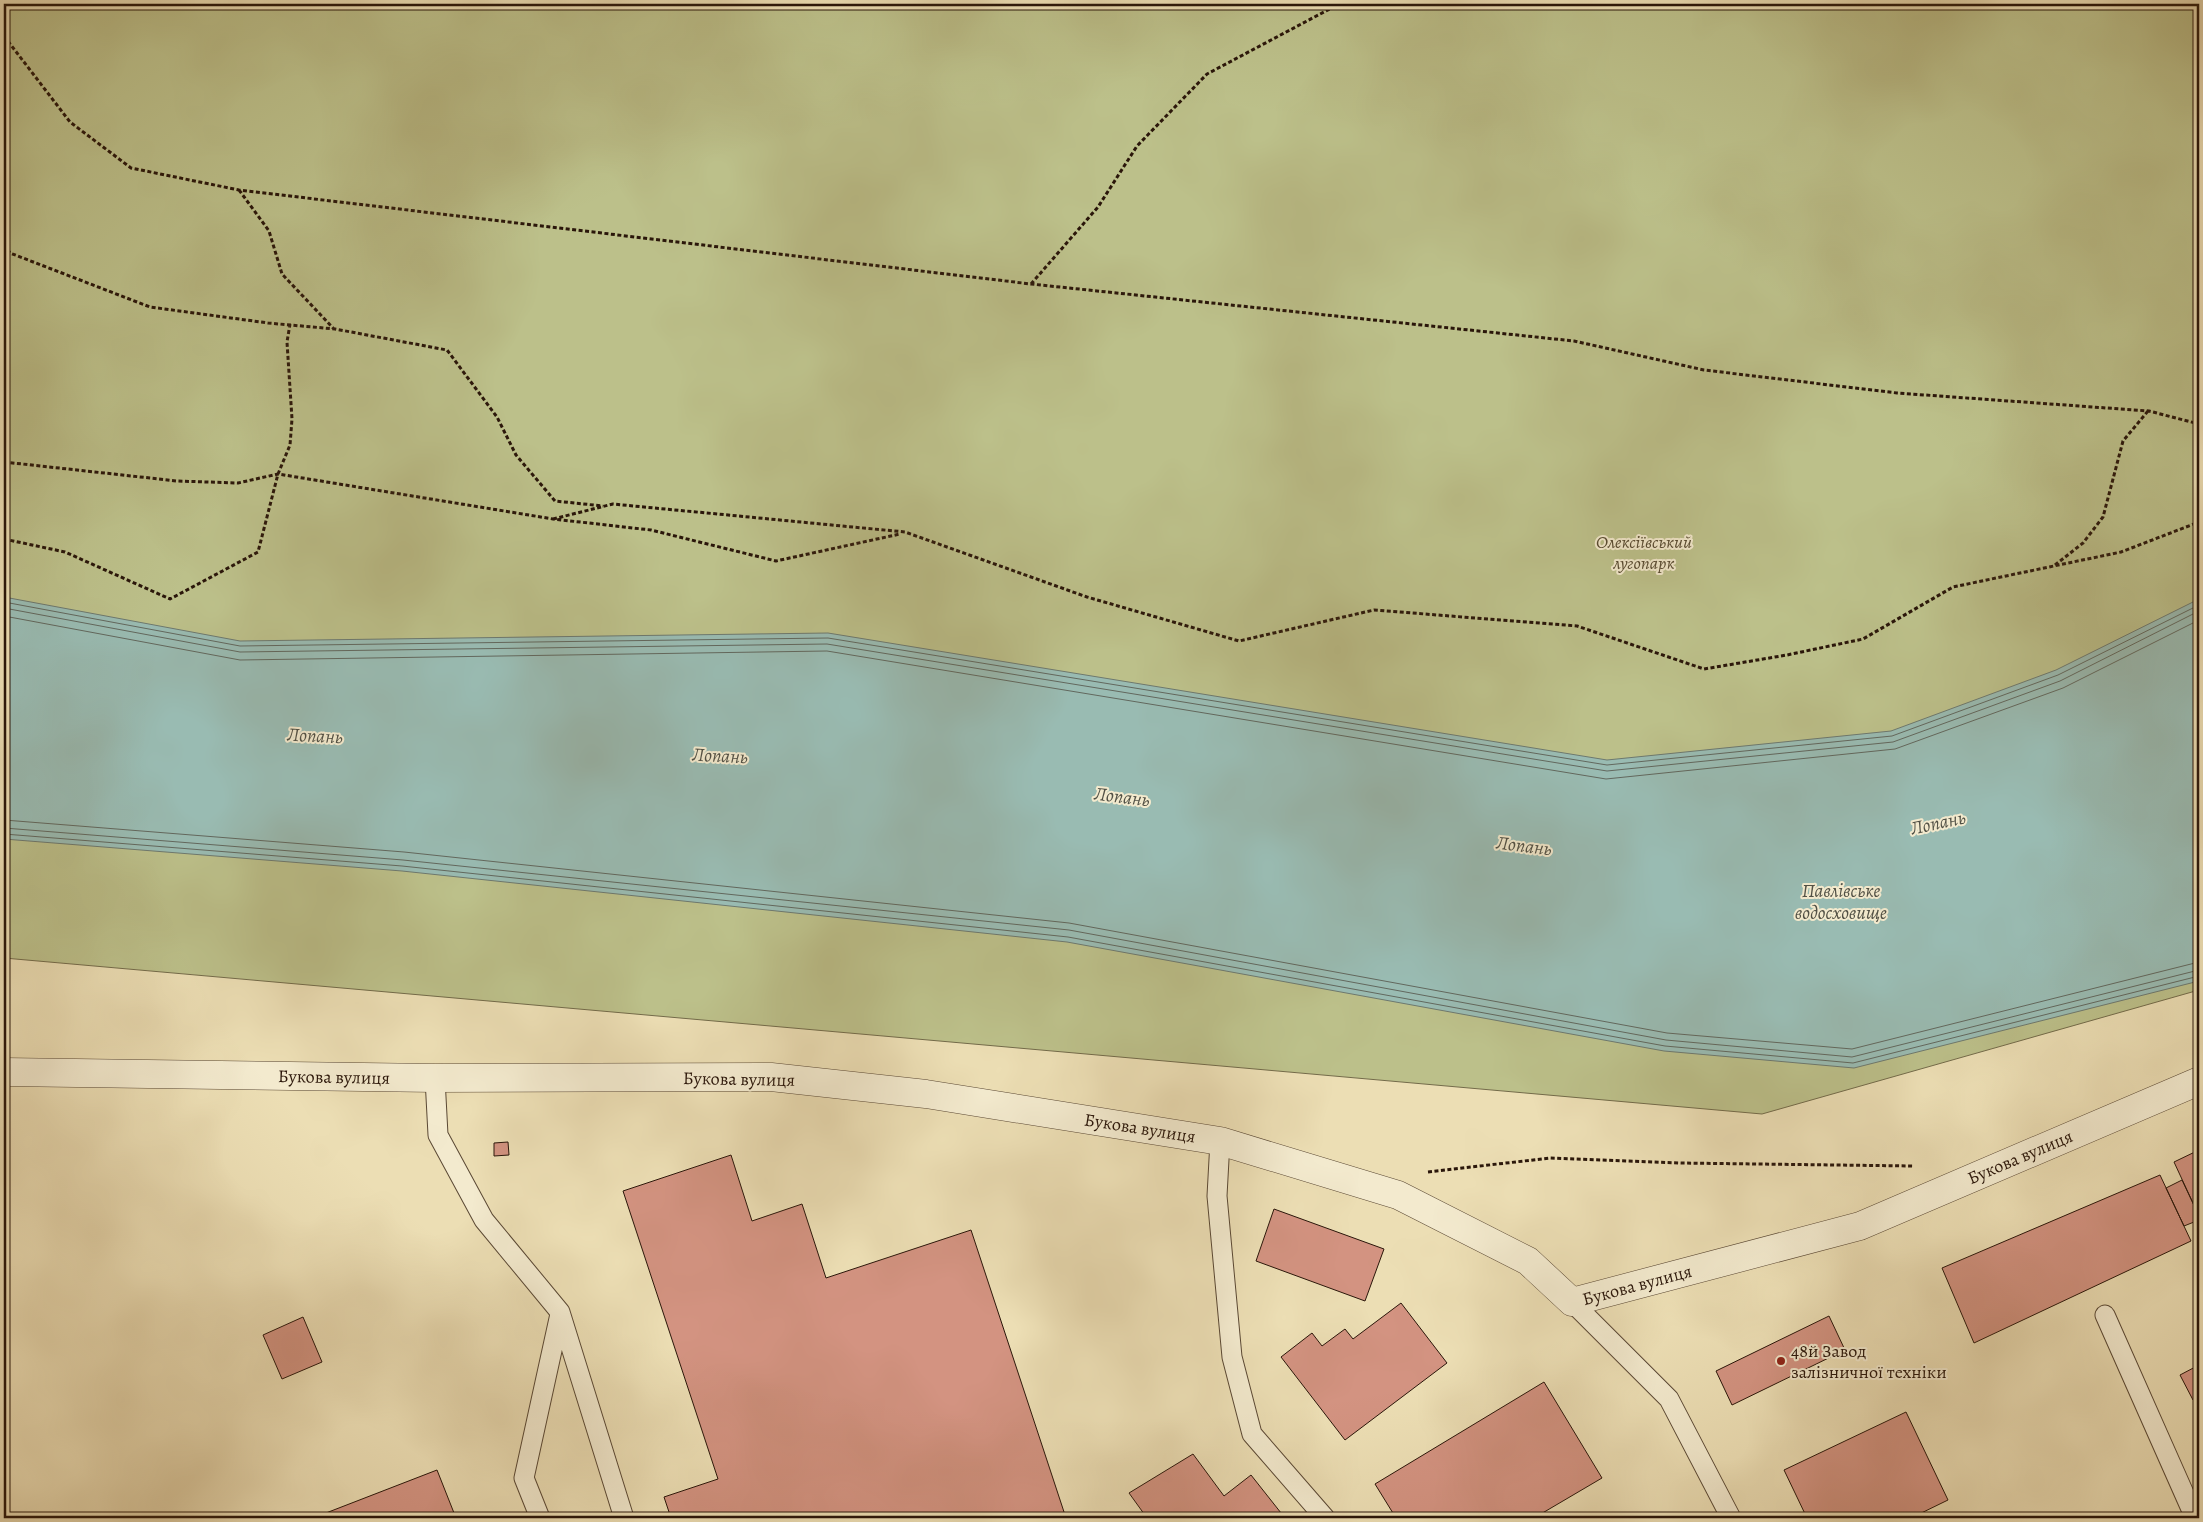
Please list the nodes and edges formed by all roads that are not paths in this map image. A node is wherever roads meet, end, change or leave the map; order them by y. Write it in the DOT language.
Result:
graph roads {
  1 [pos="4,1072"];
  2 [pos="435,1078"];
  3 [pos="2199,1081"];
  4 [pos="1220,1141"];
  5 [pos="1572,1302"];
  6 [pos="560,1312"];
  7 [pos="2105,1315"];
  8 [pos="540,1518"];
  9 [pos="624,1518"];
  10 [pos="1325,1518"];
  11 [pos="1731,1518"];
  12 [pos="2195,1518"];
  1 -- 2 [label="street, Букова вулиця"];
  2 -- 4 [label="street, Букова вулиця"];
  2 -- 6 [label="lane"];
  3 -- 5 [label="street, Букова вулиця"];
  4 -- 5 [label="street, Букова вулиця"];
  4 -- 10 [label="lane"];
  5 -- 11 [label="lane"];
  6 -- 8 [label="lane"];
  6 -- 9 [label="lane"];
  7 -- 12 [label="lane"];
}
